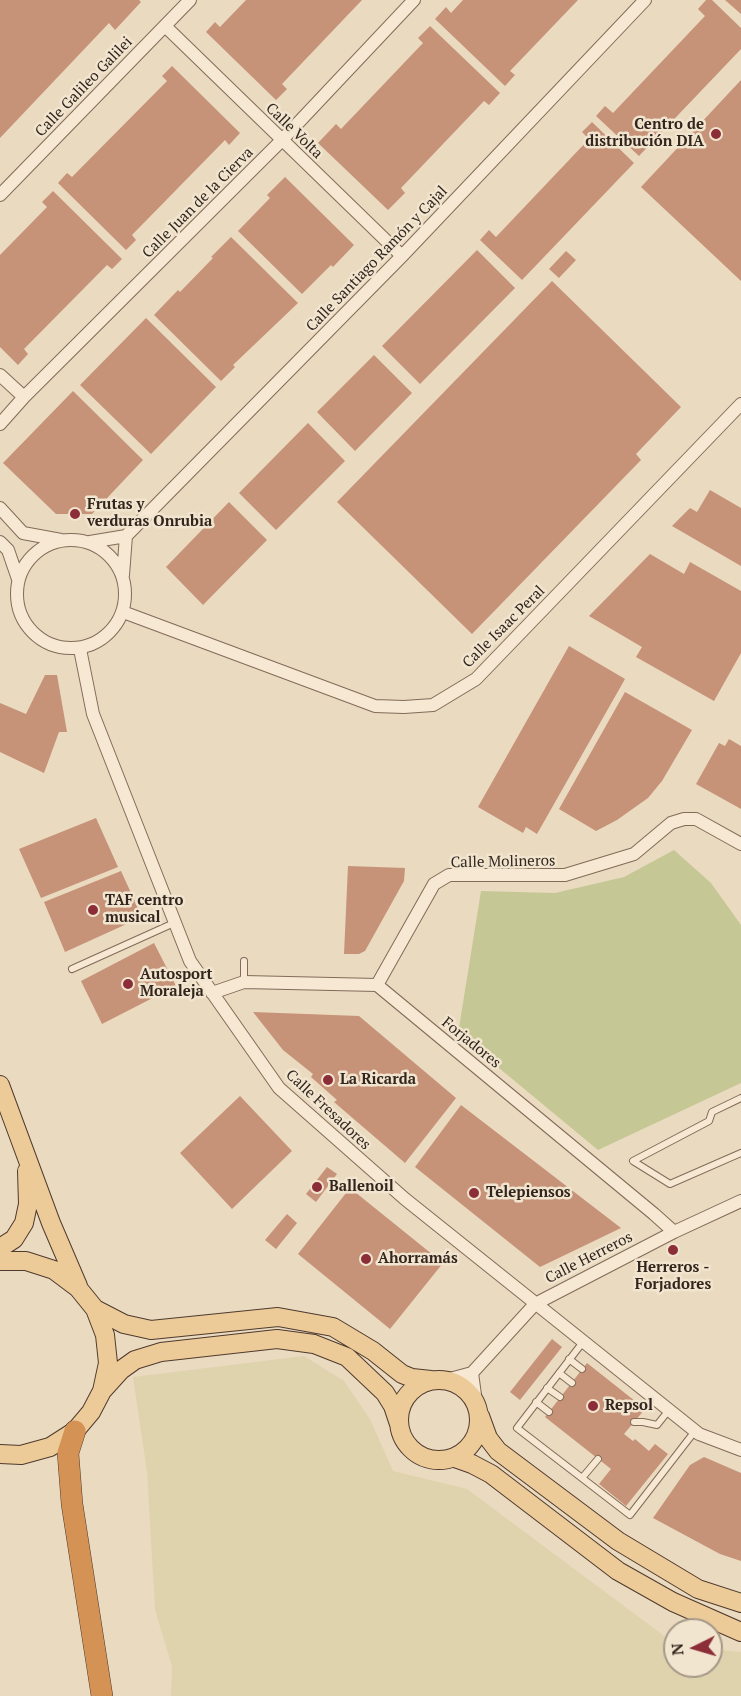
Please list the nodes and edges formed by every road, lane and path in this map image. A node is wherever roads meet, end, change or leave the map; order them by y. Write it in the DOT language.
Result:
graph roads {
  1 [pos="190,0"];
  2 [pos="414,0"];
  3 [pos="645,0"];
  4 [pos="165,26"];
  5 [pos="282,140"];
  6 [pos="0,195"];
  7 [pos="402,256"];
  8 [pos="0,375"];
  9 [pos="24,398"];
  10 [pos="741,404"];
  11 [pos="0,424"];
  12 [pos="0,508"];
  13 [pos="126,536"];
  14 [pos="61,540"];
  15 [pos="0,542"];
  16 [pos="90,542"];
  17 [pos="123,576"];
  18 [pos="18,579"];
  19 [pos="123,612"];
  20 [pos="80,649"];
  21 [pos="741,844"];
  22 [pos="174,923"];
  23 [pos="244,961"];
  24 [pos="72,969"];
  25 [pos="244,982"];
  26 [pos="377,985"];
  27 [pos="212,993"];
  28 [pos="0,1085"];
  29 [pos="741,1098"];
  30 [pos="741,1153"];
  31 [pos="27,1158"];
  32 [pos="741,1201"];
  33 [pos="674,1232"];
  34 [pos="0,1248"];
  35 [pos="0,1261"];
  36 [pos="78,1288"];
  37 [pos="535,1304"];
  38 [pos="95,1309"];
  39 [pos="583,1341"];
  40 [pos="569,1359"];
  41 [pos="582,1369"];
  42 [pos="472,1372"];
  43 [pos="559,1373"];
  44 [pos="438,1380"];
  45 [pos="572,1383"];
  46 [pos="547,1388"];
  47 [pos="102,1391"];
  48 [pos="560,1397"];
  49 [pos="536,1402"];
  50 [pos="478,1409"];
  51 [pos="669,1410"];
  52 [pos="549,1412"];
  53 [pos="640,1414"];
  54 [pos="634,1422"];
  55 [pos="644,1422"];
  56 [pos="399,1424"];
  57 [pos="75,1431"];
  58 [pos="695,1431"];
  59 [pos="741,1450"];
  60 [pos="0,1454"];
  61 [pos="455,1458"];
  62 [pos="598,1459"];
  63 [pos="582,1478"];
  64 [pos="741,1603"];
  65 [pos="741,1632"];
  66 [pos="102,1696"];
  1 -- 4 [label="street, Calle Galileo Galilei"];
  2 -- 5 [label="street, Calle Juan de la Cierva"];
  3 -- 7 [label="street, Calle Santiago Ramón y Cajal"];
  4 -- 5 [label="street, Calle Volta"];
  4 -- 6 [label="street, Calle Galileo Galilei"];
  5 -- 7 [label="street, Calle Volta"];
  5 -- 9 [label="street, Calle Juan de la Cierva"];
  7 -- 13 [label="street, Calle Santiago Ramón y Cajal"];
  8 -- 9 [label="street"];
  9 -- 11 [label="street, Calle Juan de la Cierva"];
  10 -- 19 [label="street, Calle Isaac Peral"];
  12 -- 14 [label="street"];
  13 -- 16 [label="street"];
  13 -- 17 [label="street"];
  14 -- 16 [label="street"];
  14 -- 18 [label="street"];
  15 -- 18 [label="street"];
  16 -- 17 [label="street"];
  17 -- 19 [label="street"];
  18 -- 20 [label="street"];
  19 -- 20 [label="street"];
  20 -- 22 [label="street, Calle Fresadores"];
  21 -- 26 [label="street, Calle Molineros"];
  22 -- 24 [label="lane"];
  22 -- 27 [label="street, Calle Fresadores"];
  23 -- 25 [label="lane"];
  25 -- 26 [label="street"];
  25 -- 27 [label="street"];
  26 -- 33 [label="street, Forjadores"];
  27 -- 37 [label="street, Calle Fresadores"];
  28 -- 31 [label="main road"];
  29 -- 30 [label="lane"];
  31 -- 34 [label="main road"];
  31 -- 36 [label="main road"];
  32 -- 33 [label="street, Calle Herreros"];
  33 -- 37 [label="street, Calle Herreros"];
  35 -- 36 [label="main road"];
  36 -- 38 [label="main road"];
  37 -- 39 [label="street, Calle Fresadores"];
  37 -- 42 [label="street, Calle Herreros"];
  38 -- 44 [label="main road"];
  38 -- 47 [label="main road"];
  39 -- 40 [label="lane"];
  39 -- 51 [label="street, Calle Fresadores"];
  40 -- 41 [label="lane"];
  40 -- 43 [label="lane"];
  42 -- 44 [label="street"];
  42 -- 50 [label="street"];
  43 -- 45 [label="lane"];
  43 -- 46 [label="lane"];
  44 -- 50 [label="main road"];
  44 -- 56 [label="main road"];
  46 -- 48 [label="lane"];
  46 -- 49 [label="lane"];
  47 -- 56 [label="main road"];
  47 -- 57 [label="main road"];
  49 -- 52 [label="lane"];
  49 -- 63 [label="lane"];
  50 -- 61 [label="main road"];
  50 -- 64 [label="main road"];
  51 -- 55 [label="lane"];
  51 -- 58 [label="street, Calle Fresadores"];
  53 -- 55 [label="lane"];
  54 -- 55 [label="lane"];
  56 -- 61 [label="main road"];
  57 -- 60 [label="main road"];
  57 -- 66 [label="highway"];
  58 -- 59 [label="street, Calle Fresadores"];
  58 -- 63 [label="lane"];
  61 -- 65 [label="main road"];
  62 -- 63 [label="lane"];
}
